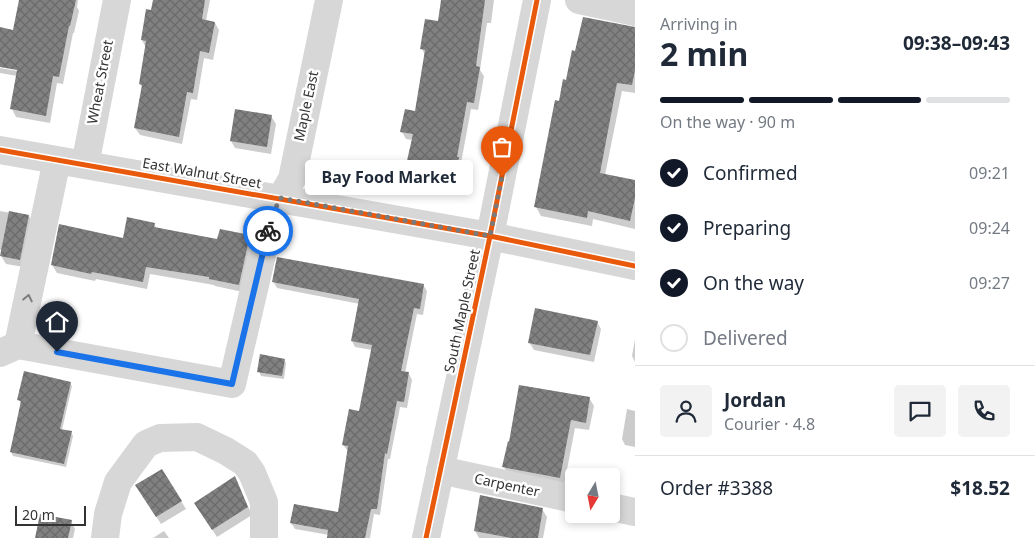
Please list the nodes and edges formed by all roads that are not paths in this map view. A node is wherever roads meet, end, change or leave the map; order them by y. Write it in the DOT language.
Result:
graph roads {
  1 [pos="117,0"];
  2 [pos="329,0"];
  3 [pos="537,0"];
  4 [pos="578,0"];
  5 [pos="635,12"];
  6 [pos="0,150"];
  7 [pos="57,160"];
  8 [pos="85,165"];
  9 [pos="281,198"];
  10 [pos="490,236"];
  11 [pos="635,266"];
  12 [pos="9,349"];
  13 [pos="440,470"];
  14 [pos="565,497"];
  15 [pos="620,509"];
  16 [pos="635,512"];
  17 [pos="105,538"];
  18 [pos="264,538"];
  19 [pos="426,538"];
  1 -- 8 [label="street, Wheat Street"];
  2 -- 9 [label="street, Maple East"];
  3 -- 10 [label="street, South Maple Street"];
  4 -- 5 [label="street"];
  6 -- 7 [label="street, East Walnut Street"];
  7 -- 8 [label="street, East Walnut Street"];
  12 -- 7 [label="street, one-way"];
  8 -- 9 [label="street, East Walnut Street"];
  9 -- 10 [label="street, East Walnut Street"];
  9 -- 12 [label="street, Maple East"];
  10 -- 11 [label="street, East Walnut Street"];
  10 -- 13 [label="street, South Maple Street"];
  13 -- 14 [label="street, Carpenter"];
  13 -- 19 [label="street, South Maple Street"];
  15 -- 16 [label="street"];
  17 -- 18 [label="street"];
}
